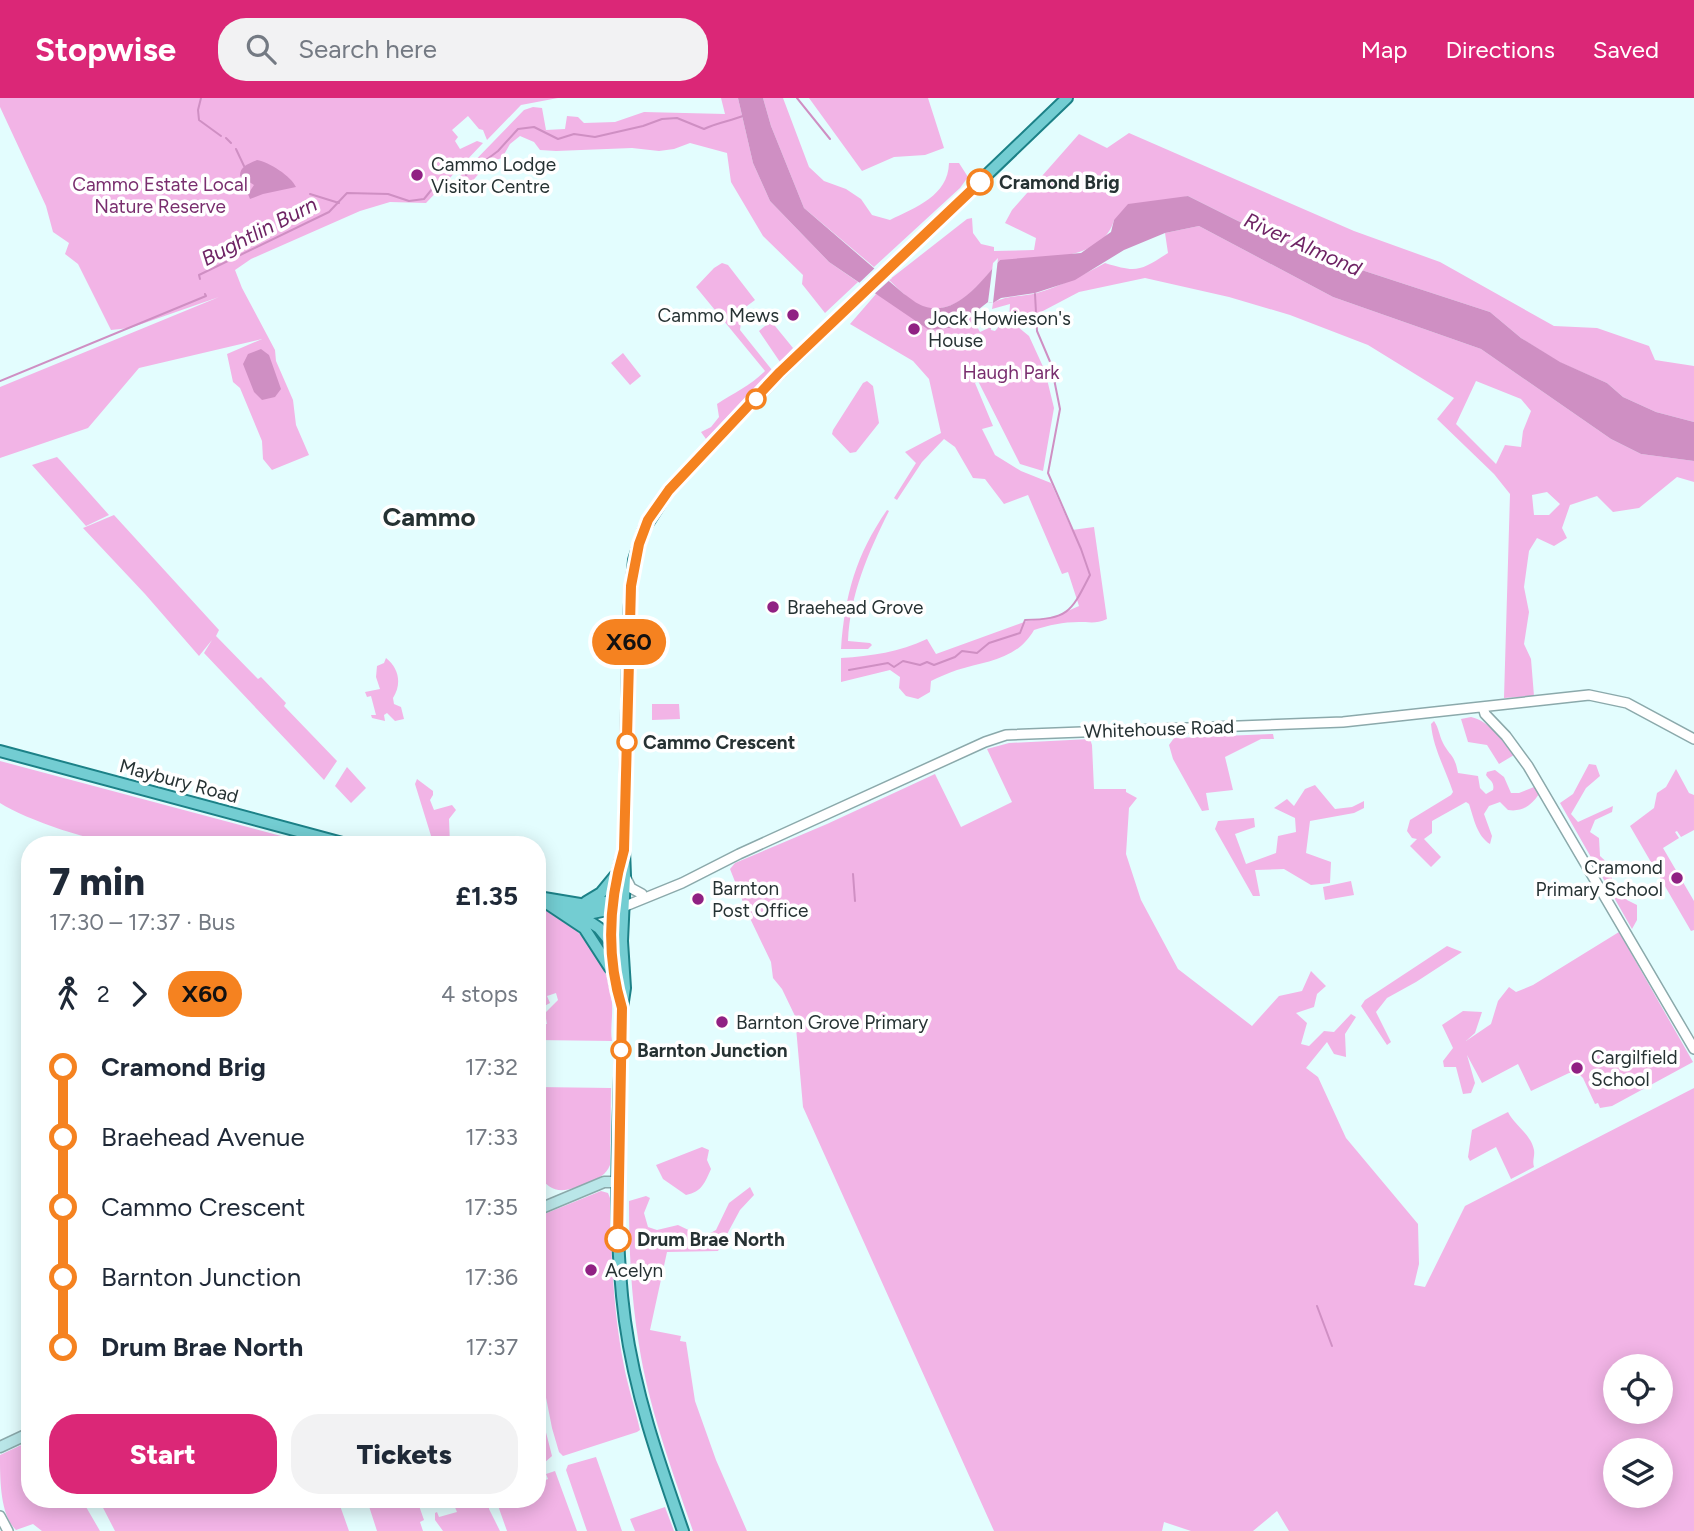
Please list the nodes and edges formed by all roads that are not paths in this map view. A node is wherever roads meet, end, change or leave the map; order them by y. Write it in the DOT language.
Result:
graph roads {
  1 [pos="1065,98"];
  2 [pos="1487,706"];
  3 [pos="1694,739"];
  4 [pos="0,751"];
  5 [pos="316,836"];
  6 [pos="621,874"];
  7 [pos="645,895"];
  8 [pos="546,899"];
  9 [pos="546,902"];
  10 [pos="560,902"];
  11 [pos="577,904"];
  12 [pos="617,904"];
  13 [pos="592,905"];
  14 [pos="568,916"];
  15 [pos="581,916"];
  16 [pos="588,933"];
  17 [pos="612,944"];
  18 [pos="624,964"];
  19 [pos="614,977"];
  20 [pos="622,1008"];
  21 [pos="1694,1049"];
  22 [pos="618,1166"];
  23 [pos="604,1182"];
  24 [pos="618,1182"];
  25 [pos="546,1206"];
  26 [pos="21,1437"];
  27 [pos="0,1447"];
  28 [pos="0,1516"];
  29 [pos="8,1531"];
  30 [pos="683,1531"];
  1 -- 6 [label="main road"];
  2 -- 3 [label="street, Whitehouse Road"];
  2 -- 7 [label="street, Whitehouse Road"];
  2 -- 21 [label="street"];
  4 -- 5 [label="main road, Maybury Road"];
  6 -- 7 [label="street"];
  6 -- 11 [label="main road"];
  6 -- 12 [label="main road"];
  7 -- 12 [label="street, Whitehouse Road"];
  8 -- 10 [label="main road"];
  9 -- 14 [label="main road"];
  10 -- 11 [label="main road"];
  10 -- 15 [label="main road"];
  11 -- 13 [label="main road"];
  12 -- 13 [label="main road"];
  12 -- 15 [label="main road"];
  12 -- 17 [label="main road"];
  12 -- 18 [label="main road"];
  13 -- 15 [label="main road"];
  14 -- 15 [label="main road"];
  14 -- 16 [label="main road"];
  15 -- 16 [label="main road"];
  15 -- 17 [label="main road"];
  16 -- 19 [label="main road"];
  17 -- 18 [label="main road"];
  17 -- 19 [label="main road"];
  18 -- 20 [label="main road"];
  19 -- 20 [label="main road"];
  20 -- 22 [label="main road"];
  22 -- 23 [label="main road"];
  22 -- 24 [label="main road"];
  23 -- 24 [label="main road"];
  23 -- 25 [label="main road"];
  24 -- 30 [label="main road"];
  26 -- 27 [label="main road"];
  28 -- 29 [label="street"];
}
